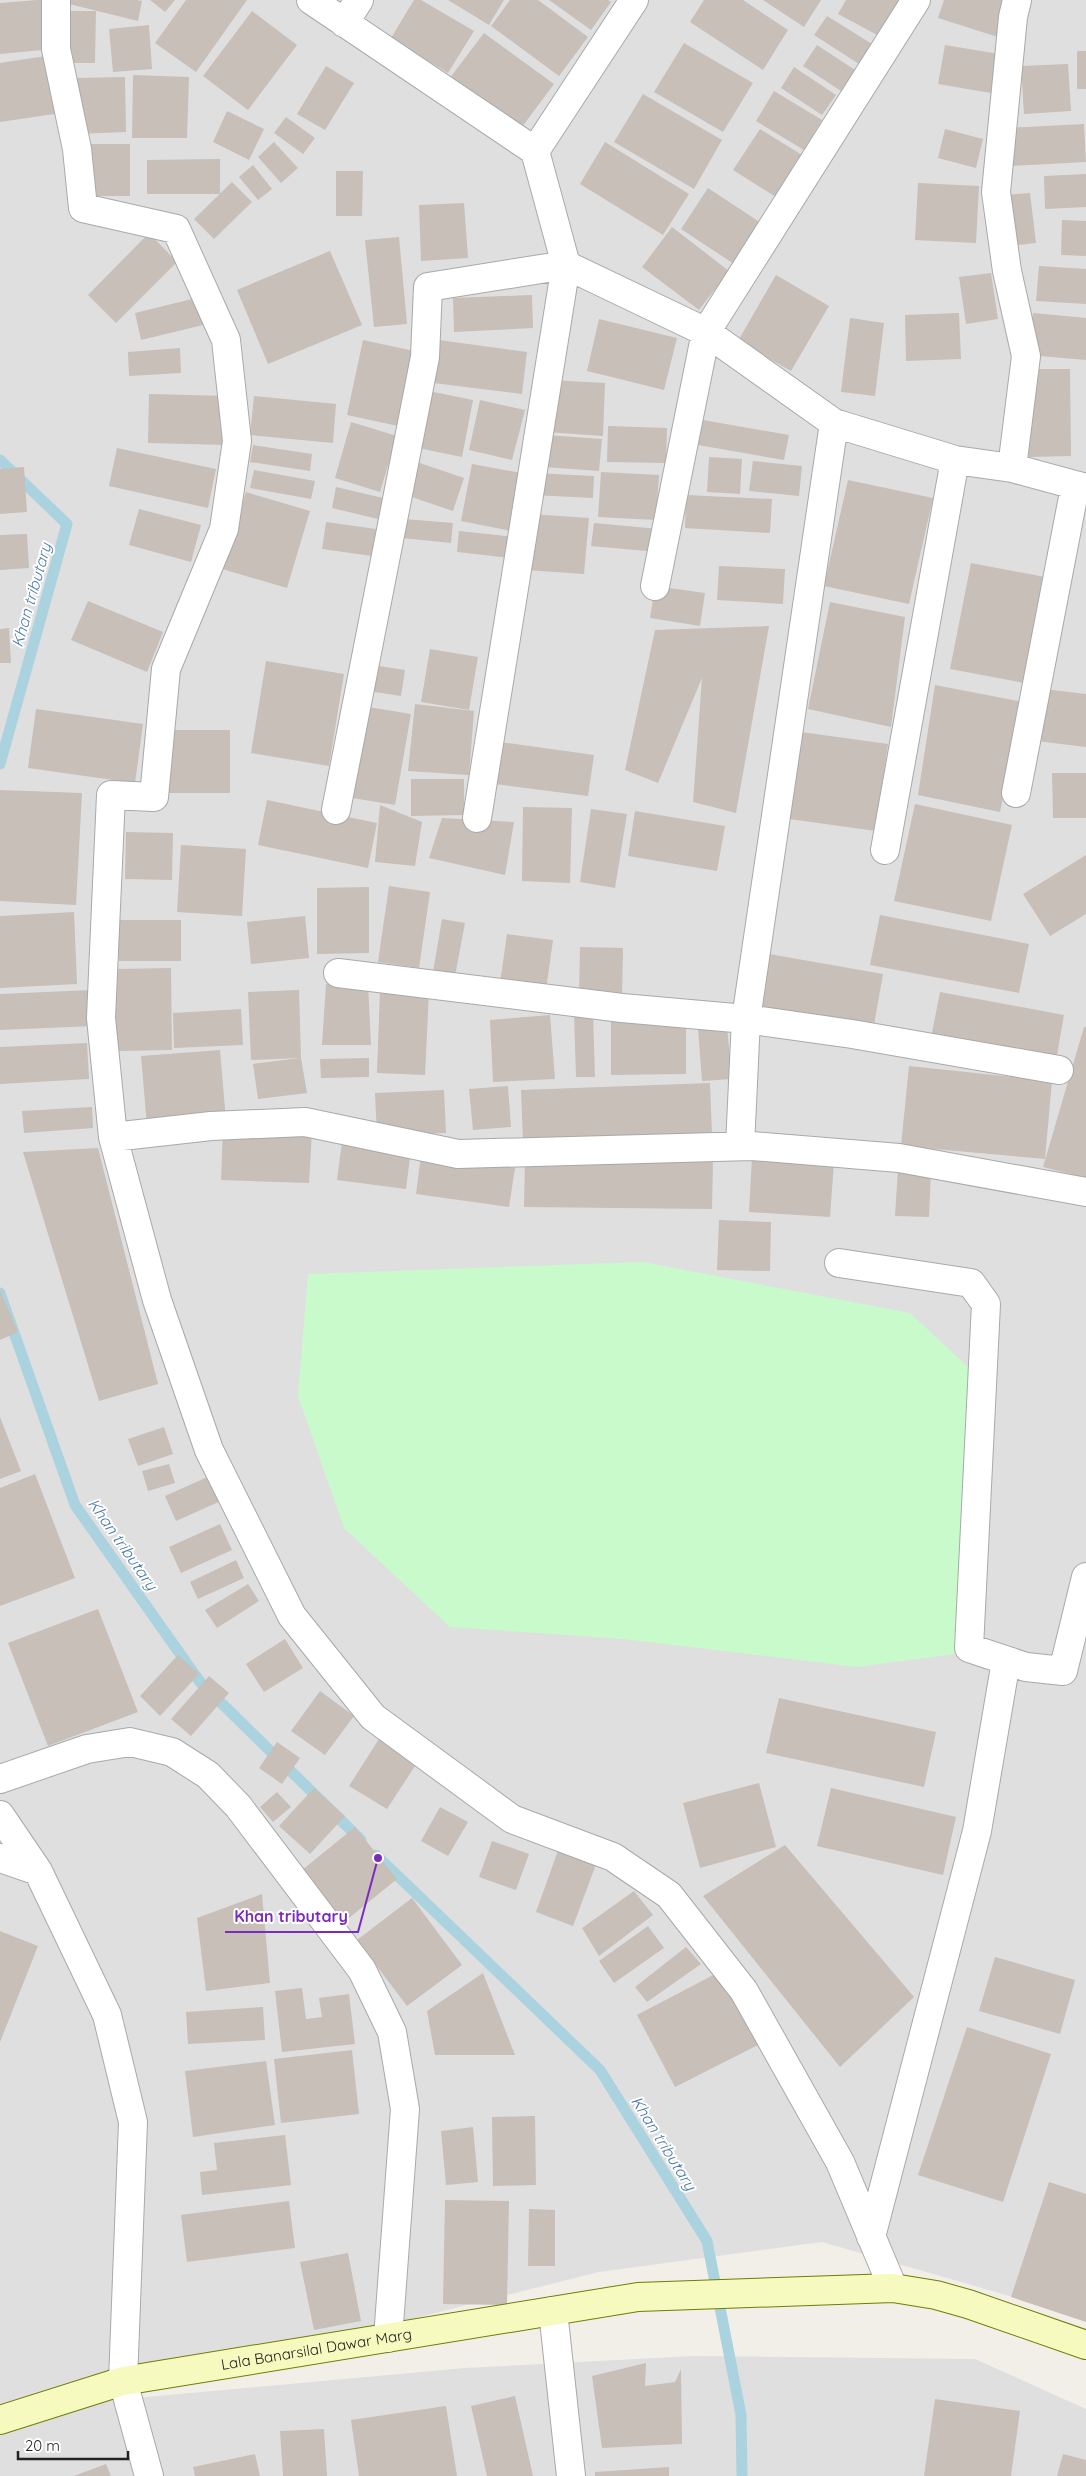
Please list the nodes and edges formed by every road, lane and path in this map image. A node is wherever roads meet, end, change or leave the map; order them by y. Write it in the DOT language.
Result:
graph roads {
  1 [pos="56,0"];
  2 [pos="311,0"];
  3 [pos="359,0"];
  4 [pos="634,0"];
  5 [pos="916,0"];
  6 [pos="1017,0"];
  7 [pos="344,22"];
  8 [pos="536,151"];
  9 [pos="566,265"];
  10 [pos="706,332"];
  11 [pos="834,423"];
  12 [pos="955,460"];
  13 [pos="1012,468"];
  14 [pos="1081,487"];
  15 [pos="655,586"];
  16 [pos="1016,793"];
  17 [pos="336,810"];
  18 [pos="477,818"];
  19 [pos="885,850"];
  20 [pos="338,973"];
  21 [pos="746,1019"];
  22 [pos="1059,1070"];
  23 [pos="113,1137"];
  24 [pos="740,1146"];
  25 [pos="1086,1192"];
  26 [pos="840,1262"];
  27 [pos="1086,1577"];
  28 [pos="1006,1661"];
  29 [pos="0,1779"];
  30 [pos="0,1815"];
  31 [pos="0,1858"];
  32 [pos="38,1870"];
  33 [pos="871,2237"];
  34 [pos="893,2288"];
  35 [pos="553,2311"];
  36 [pos="388,2338"];
  37 [pos="1086,2345"];
  38 [pos="123,2381"];
  39 [pos="0,2420"];
  40 [pos="149,2476"];
  41 [pos="571,2476"];
  1 -- 23 [label="street"];
  2 -- 7 [label="street"];
  3 -- 7 [label="street"];
  4 -- 8 [label="street"];
  5 -- 10 [label="street"];
  6 -- 13 [label="street"];
  7 -- 8 [label="street"];
  8 -- 9 [label="street"];
  9 -- 10 [label="street"];
  9 -- 17 [label="street"];
  9 -- 18 [label="street"];
  10 -- 11 [label="street"];
  10 -- 15 [label="street"];
  11 -- 12 [label="street"];
  11 -- 21 [label="street"];
  12 -- 13 [label="street"];
  12 -- 19 [label="street"];
  13 -- 14 [label="street"];
  14 -- 16 [label="street"];
  20 -- 21 [label="street"];
  21 -- 22 [label="street"];
  21 -- 24 [label="street"];
  23 -- 24 [label="street"];
  23 -- 33 [label="street"];
  24 -- 25 [label="street"];
  26 -- 28 [label="street"];
  27 -- 28 [label="street"];
  28 -- 33 [label="street"];
  29 -- 36 [label="street"];
  30 -- 32 [label="street"];
  31 -- 32 [label="street"];
  32 -- 38 [label="street"];
  33 -- 34 [label="street"];
  34 -- 35 [label="main road, Lala Banarsilal Dawar Marg"];
  34 -- 37 [label="main road, Lala Banarsilal Dawar Marg"];
  35 -- 36 [label="main road, Lala Banarsilal Dawar Marg"];
  35 -- 41 [label="street"];
  36 -- 38 [label="main road, Lala Banarsilal Dawar Marg"];
  38 -- 39 [label="main road, Lala Banarsilal Dawar Marg"];
  38 -- 40 [label="street"];
}
